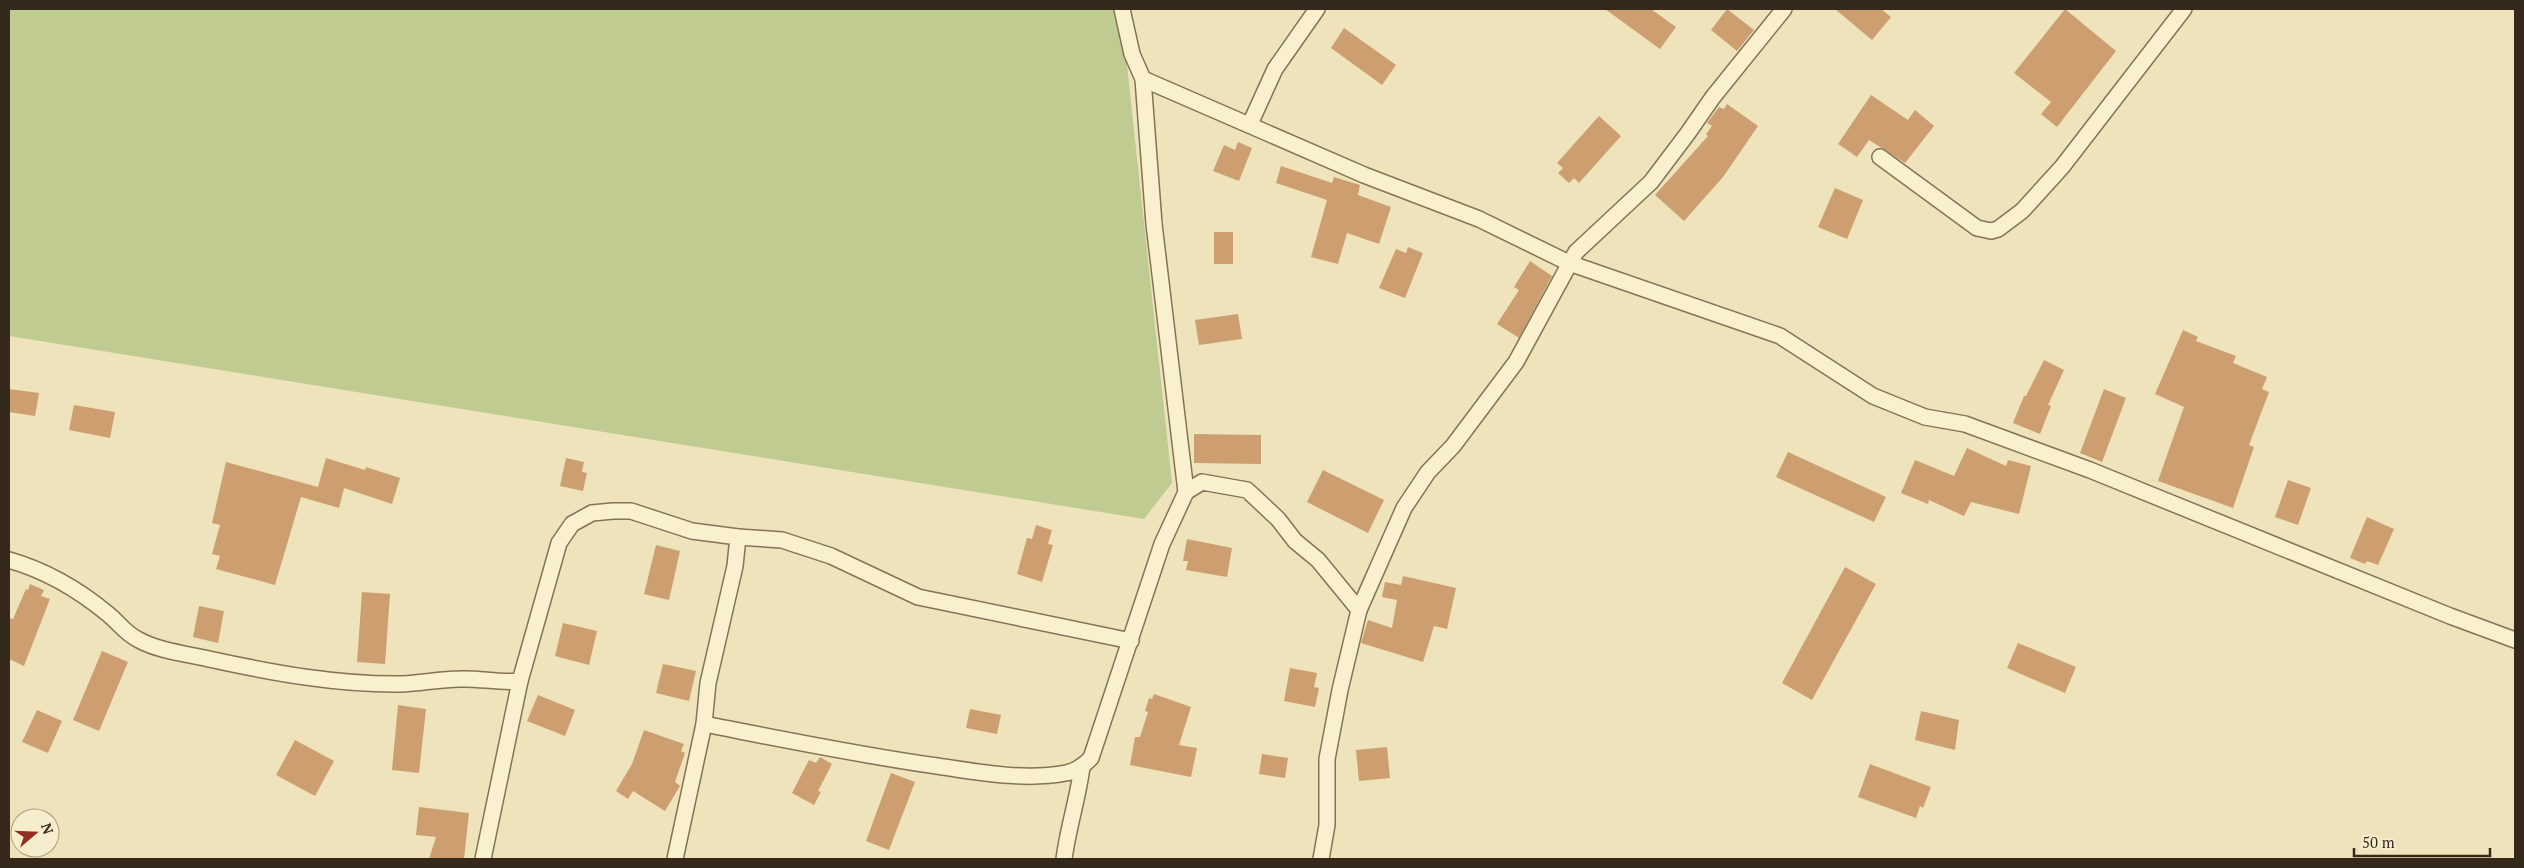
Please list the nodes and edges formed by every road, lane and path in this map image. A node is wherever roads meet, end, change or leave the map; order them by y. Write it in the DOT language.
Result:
graph roads {
  1 [pos="1122,9"];
  2 [pos="1317,9"];
  3 [pos="1784,9"];
  4 [pos="2178,11"];
  5 [pos="1143,79"];
  6 [pos="1250,124"];
  7 [pos="1880,157"];
  8 [pos="1569,263"];
  9 [pos="1186,492"];
  10 [pos="738,537"];
  11 [pos="9,560"];
  12 [pos="1358,610"];
  13 [pos="2515,640"];
  14 [pos="1130,641"];
  15 [pos="520,681"];
  16 [pos="704,724"];
  17 [pos="1082,767"];
  18 [pos="483,859"];
  19 [pos="675,859"];
  20 [pos="1064,859"];
  21 [pos="1321,859"];
  1 -- 5 [label="street"];
  2 -- 6 [label="street"];
  3 -- 8 [label="street"];
  4 -- 7 [label="street"];
  5 -- 6 [label="street"];
  5 -- 9 [label="street"];
  6 -- 8 [label="street"];
  8 -- 12 [label="street"];
  8 -- 13 [label="street"];
  9 -- 12 [label="street"];
  9 -- 14 [label="street"];
  10 -- 14 [label="street"];
  10 -- 15 [label="street"];
  10 -- 16 [label="street"];
  11 -- 15 [label="street"];
  12 -- 21 [label="street"];
  14 -- 17 [label="street"];
  15 -- 18 [label="street"];
  16 -- 17 [label="street"];
  16 -- 19 [label="street"];
  17 -- 20 [label="street"];
}
